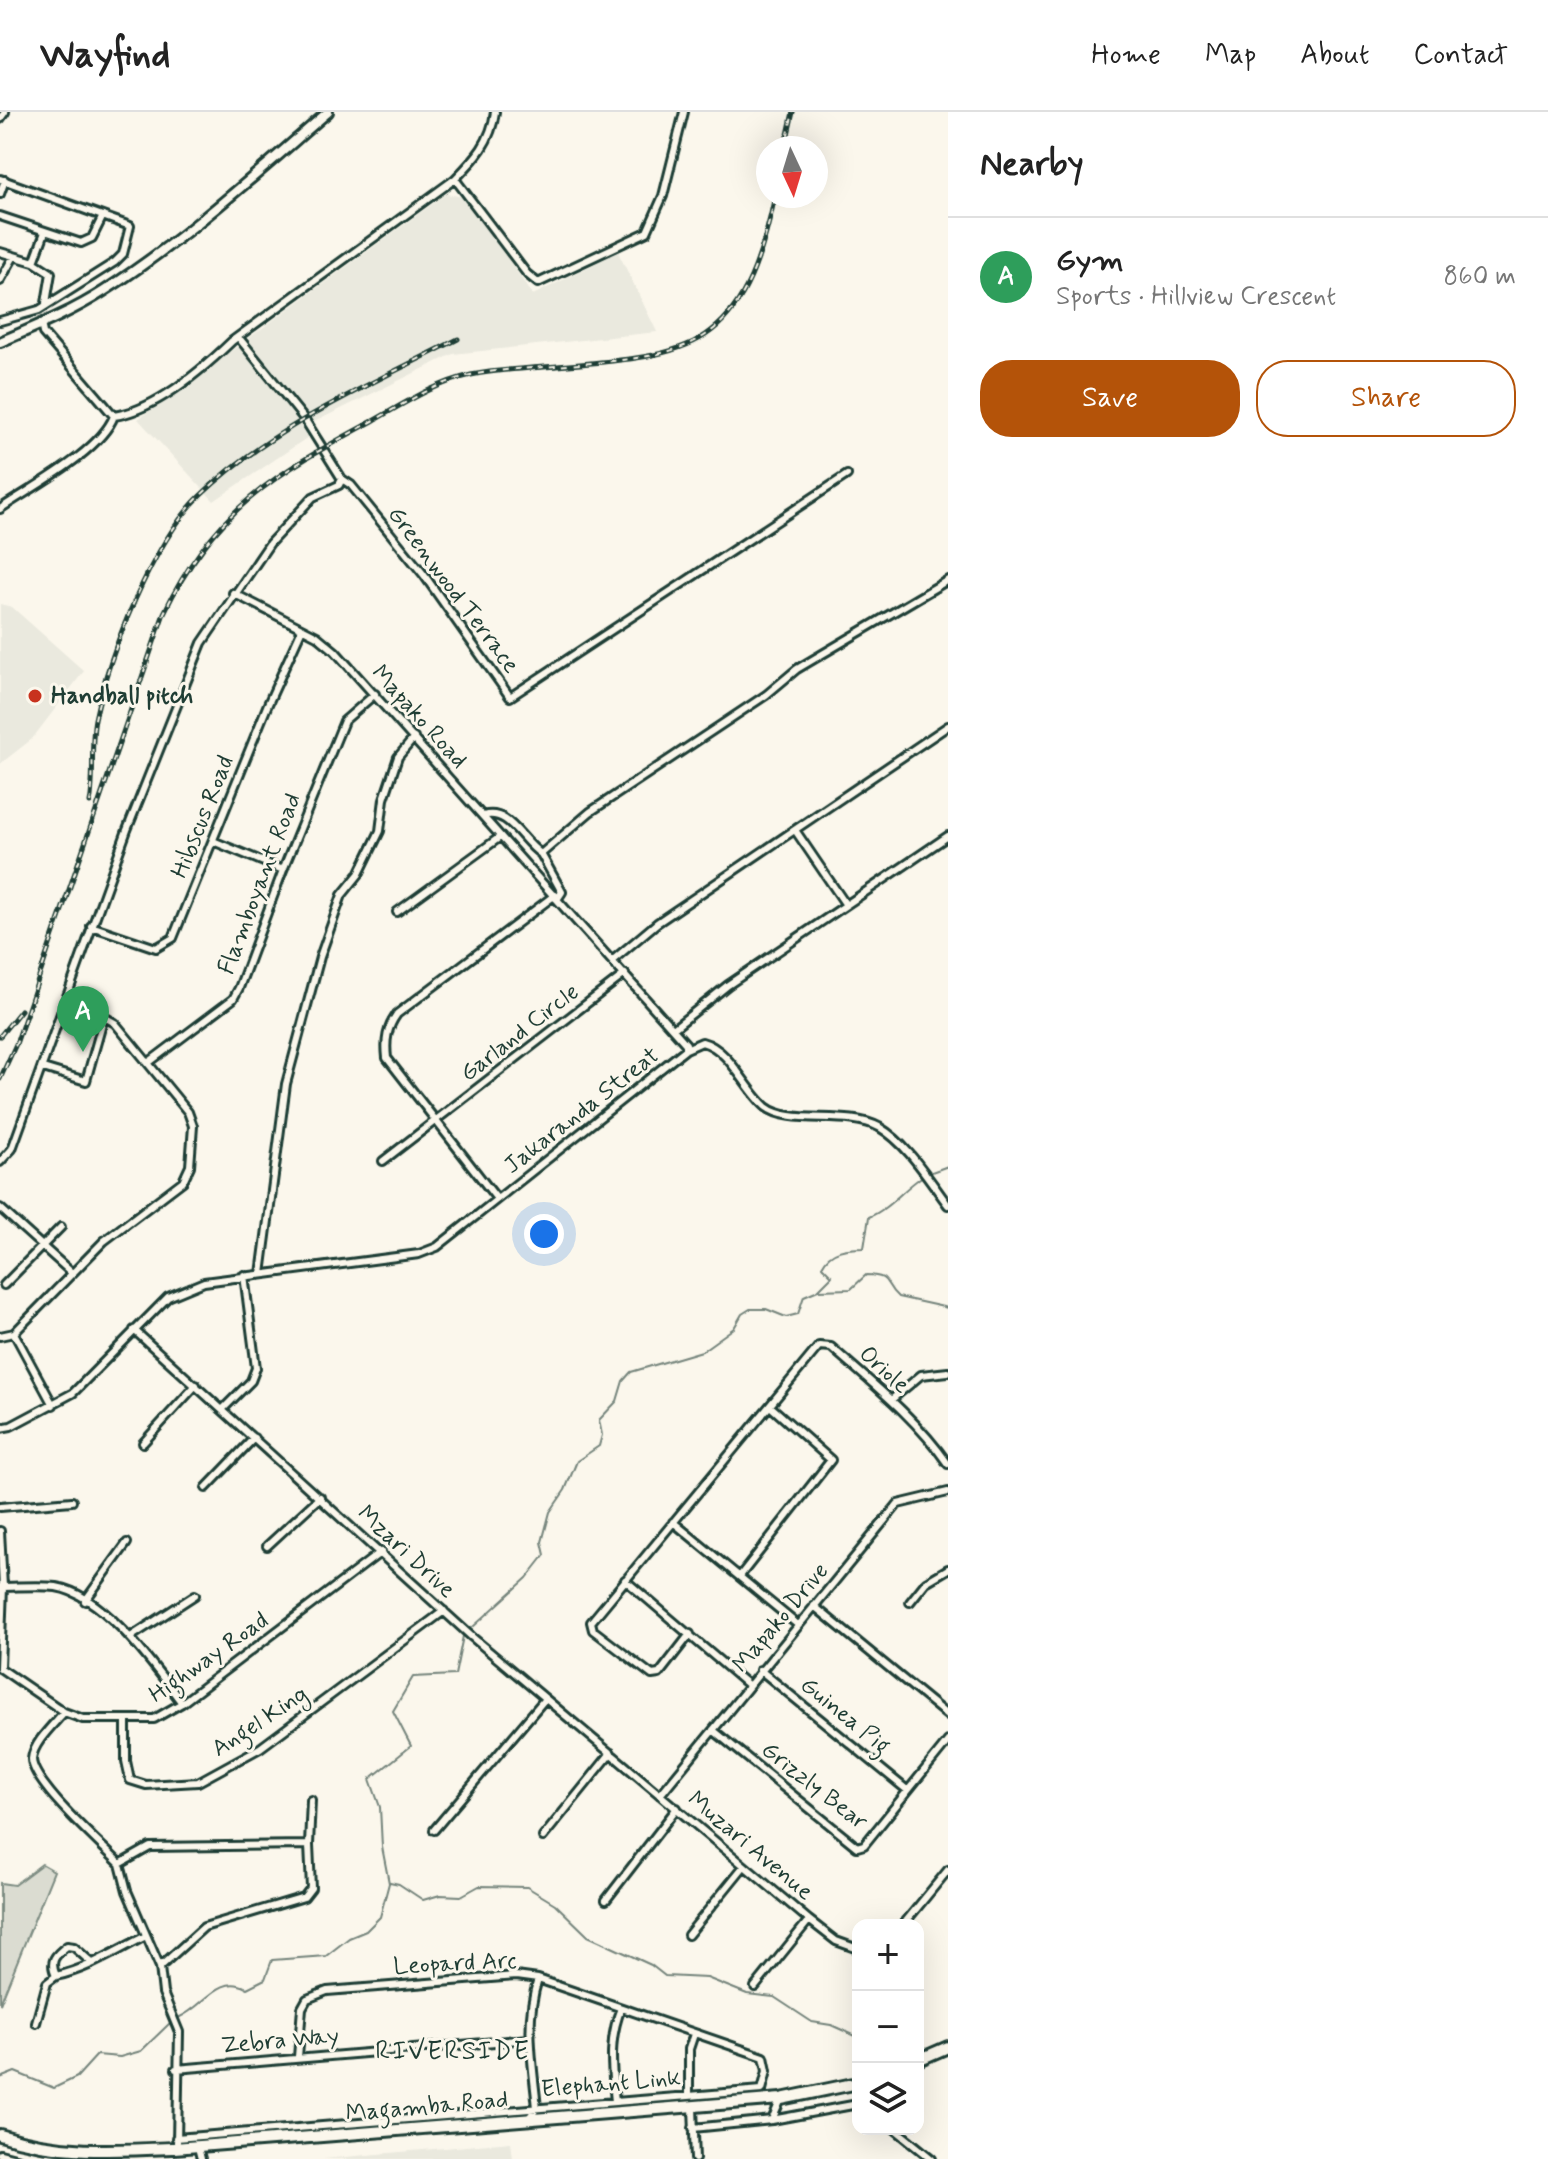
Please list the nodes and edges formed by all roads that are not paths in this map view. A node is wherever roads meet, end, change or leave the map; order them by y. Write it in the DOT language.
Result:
graph roads {
  1 [pos="5,112"];
  2 [pos="328,112"];
  3 [pos="495,112"];
  4 [pos="684,112"];
  5 [pos="0,119"];
  6 [pos="455,179"];
  7 [pos="2,180"];
  8 [pos="0,194"];
  9 [pos="0,216"];
  10 [pos="103,216"];
  11 [pos="45,232"];
  12 [pos="0,252"];
  13 [pos="14,256"];
  14 [pos="34,262"];
  15 [pos="0,281"];
  16 [pos="46,303"];
  17 [pos="0,321"];
  18 [pos="41,324"];
  19 [pos="239,338"];
  20 [pos="0,342"];
  21 [pos="114,416"];
  22 [pos="847,475"];
  23 [pos="342,479"];
  24 [pos="0,509"];
  25 [pos="948,580"];
  26 [pos="233,593"];
  27 [pos="302,629"];
  28 [pos="375,694"];
  29 [pos="948,726"];
  30 [pos="414,738"];
  31 [pos="483,816"];
  32 [pos="795,830"];
  33 [pos="948,836"];
  34 [pos="500,837"];
  35 [pos="213,841"];
  36 [pos="541,854"];
  37 [pos="283,870"];
  38 [pos="556,897"];
  39 [pos="846,905"];
  40 [pos="397,912"];
  41 [pos="91,926"];
  42 [pos="613,960"];
  43 [pos="625,974"];
  44 [pos="65,1001"];
  45 [pos="104,1017"];
  46 [pos="673,1029"];
  47 [pos="686,1049"];
  48 [pos="148,1063"];
  49 [pos="43,1068"];
  50 [pos="437,1121"];
  51 [pos="383,1161"];
  52 [pos="0,1162"];
  53 [pos="497,1199"];
  54 [pos="948,1205"];
  55 [pos="0,1208"];
  56 [pos="61,1227"];
  57 [pos="43,1247"];
  58 [pos="72,1273"];
  59 [pos="261,1274"];
  60 [pos="244,1275"];
  61 [pos="4,1285"];
  62 [pos="134,1330"];
  63 [pos="14,1333"];
  64 [pos="0,1336"];
  65 [pos="948,1372"];
  66 [pos="196,1385"];
  67 [pos="891,1400"];
  68 [pos="53,1405"];
  69 [pos="770,1406"];
  70 [pos="223,1409"];
  71 [pos="0,1428"];
  72 [pos="254,1438"];
  73 [pos="143,1443"];
  74 [pos="948,1464"];
  75 [pos="206,1488"];
  76 [pos="948,1492"];
  77 [pos="320,1497"];
  78 [pos="72,1501"];
  79 [pos="0,1507"];
  80 [pos="673,1522"];
  81 [pos="0,1531"];
  82 [pos="127,1543"];
  83 [pos="267,1546"];
  84 [pos="381,1552"];
  85 [pos="948,1569"];
  86 [pos="740,1576"];
  87 [pos="625,1580"];
  88 [pos="1,1587"];
  89 [pos="195,1595"];
  90 [pos="85,1601"];
  91 [pos="910,1602"];
  92 [pos="814,1606"];
  93 [pos="444,1611"];
  94 [pos="798,1625"];
  95 [pos="690,1634"];
  96 [pos="132,1636"];
  97 [pos="0,1668"];
  98 [pos="760,1670"];
  99 [pos="748,1685"];
  100 [pos="544,1700"];
  101 [pos="182,1703"];
  102 [pos="64,1712"];
  103 [pos="948,1716"];
  104 [pos="126,1720"];
  105 [pos="713,1730"];
  106 [pos="948,1741"];
  107 [pos="611,1753"];
  108 [pos="907,1790"];
  109 [pos="660,1795"];
  110 [pos="311,1800"];
  111 [pos="677,1808"];
  112 [pos="434,1830"];
  113 [pos="543,1837"];
  114 [pos="309,1845"];
  115 [pos="120,1864"];
  116 [pos="744,1866"];
  117 [pos="948,1870"];
  118 [pos="606,1900"];
  119 [pos="908,1919"];
  120 [pos="809,1920"];
  121 [pos="688,1935"];
  122 [pos="144,1937"];
  123 [pos="852,1947"];
  124 [pos="92,1963"];
  125 [pos="160,1967"];
  126 [pos="56,1976"];
  127 [pos="538,1979"];
  128 [pos="755,1987"];
  129 [pos="621,2008"];
  130 [pos="36,2023"];
  131 [pos="694,2034"];
  132 [pos="530,2039"];
  133 [pos="948,2047"];
  134 [pos="298,2057"];
  135 [pos="924,2057"];
  136 [pos="176,2069"];
  137 [pos="852,2084"];
  138 [pos="762,2090"];
  139 [pos="781,2099"];
  140 [pos="691,2101"];
  141 [pos="615,2102"];
  142 [pos="852,2105"];
  143 [pos="537,2108"];
  144 [pos="528,2119"];
  145 [pos="772,2120"];
  146 [pos="693,2128"];
  147 [pos="0,2135"];
  148 [pos="902,2135"];
  149 [pos="177,2143"];
  150 [pos="198,2147"];
  151 [pos="0,2154"];
  152 [pos="19,2159"];
  153 [pos="201,2159"];
  154 [pos="695,2159"];
  155 [pos="932,2159"];
  1 -- 5 [label="street"];
  2 -- 18 [label="main road"];
  3 -- 6 [label="street"];
  4 -- 6 [label="street"];
  6 -- 19 [label="street"];
  7 -- 8 [label="street"];
  7 -- 10 [label="street"];
  9 -- 11 [label="street"];
  10 -- 11 [label="street"];
  10 -- 16 [label="street"];
  11 -- 14 [label="street"];
  12 -- 13 [label="street"];
  13 -- 14 [label="street"];
  13 -- 15 [label="street"];
  14 -- 16 [label="street"];
  16 -- 17 [label="street"];
  18 -- 20 [label="main road"];
  18 -- 21 [label="street"];
  19 -- 21 [label="street"];
  19 -- 23 [label="street, Greenwood Terrace"];
  21 -- 24 [label="street"];
  22 -- 23 [label="street, Greenwood Terrace"];
  23 -- 26 [label="street"];
  25 -- 36 [label="street"];
  26 -- 27 [label="street, Mapako Road"];
  26 -- 41 [label="street"];
  27 -- 28 [label="street, Mapako Road"];
  27 -- 35 [label="street, Hibscus Road"];
  28 -- 30 [label="street, Mapako Road"];
  28 -- 37 [label="street, Flamboyant Road"];
  29 -- 32 [label="street"];
  30 -- 31 [label="street, Mapako Road"];
  30 -- 59 [label="street"];
  31 -- 34 [label="street, Mapako Road"];
  31 -- 36 [label="street"];
  32 -- 39 [label="street"];
  32 -- 42 [label="street"];
  33 -- 39 [label="street"];
  34 -- 38 [label="street, Mapako Road"];
  34 -- 40 [label="street"];
  35 -- 37 [label="street"];
  35 -- 41 [label="street, Hibscus Road"];
  36 -- 38 [label="street"];
  37 -- 48 [label="street, Flamboyant Road"];
  38 -- 42 [label="street, Mapako Road"];
  38 -- 50 [label="street"];
  39 -- 46 [label="street"];
  41 -- 44 [label="street"];
  42 -- 43 [label="street, Mapako Road"];
  43 -- 46 [label="street, Mapako Road"];
  43 -- 50 [label="street, Garland Circle"];
  44 -- 45 [label="street"];
  44 -- 49 [label="street"];
  45 -- 48 [label="street"];
  45 -- 49 [label="street"];
  46 -- 47 [label="street, Mapako Road"];
  47 -- 53 [label="street, Jakaranda Streat"];
  47 -- 54 [label="street"];
  48 -- 58 [label="street"];
  49 -- 52 [label="street"];
  50 -- 51 [label="street, Garland Circle"];
  50 -- 53 [label="street"];
  53 -- 59 [label="street, Jakaranda Streat"];
  55 -- 57 [label="street"];
  56 -- 57 [label="street"];
  57 -- 58 [label="street"];
  57 -- 61 [label="street"];
  58 -- 63 [label="street"];
  59 -- 60 [label="street, Jakaranda Streat"];
  60 -- 62 [label="street, Jakaranda Streat"];
  60 -- 70 [label="street"];
  62 -- 66 [label="street, Mzari Drive"];
  62 -- 68 [label="street"];
  63 -- 64 [label="street"];
  63 -- 68 [label="street"];
  65 -- 67 [label="street"];
  66 -- 70 [label="street, Mzari Drive"];
  66 -- 73 [label="street"];
  67 -- 69 [label="street, Oriole"];
  67 -- 74 [label="street, Oriole"];
  68 -- 71 [label="street"];
  69 -- 80 [label="street"];
  69 -- 86 [label="street"];
  70 -- 72 [label="street, Mzari Drive"];
  72 -- 75 [label="street"];
  72 -- 77 [label="street, Mzari Drive"];
  76 -- 92 [label="street, Mapako Drive"];
  77 -- 83 [label="street"];
  77 -- 84 [label="street, Mzari Drive"];
  78 -- 79 [label="street"];
  80 -- 86 [label="street"];
  80 -- 87 [label="street"];
  81 -- 88 [label="street"];
  82 -- 90 [label="street"];
  84 -- 93 [label="street, Mzari Drive"];
  84 -- 101 [label="street, Highway Road"];
  85 -- 91 [label="street"];
  86 -- 94 [label="street"];
  87 -- 95 [label="street"];
  87 -- 95 [label="street"];
  88 -- 90 [label="street"];
  88 -- 97 [label="street"];
  89 -- 96 [label="street"];
  90 -- 96 [label="street"];
  92 -- 94 [label="street, Mapako Drive"];
  92 -- 103 [label="street"];
  93 -- 100 [label="street, Mzari Drive"];
  93 -- 104 [label="street, Angel King"];
  94 -- 98 [label="street, Mapako Drive"];
  95 -- 99 [label="street"];
  96 -- 101 [label="street"];
  97 -- 102 [label="street, Highway Road"];
  98 -- 99 [label="street, Mapako Drive"];
  98 -- 108 [label="street, Guinea Pig"];
  99 -- 105 [label="street, Mapako Drive"];
  100 -- 107 [label="street, Mzari Drive"];
  100 -- 112 [label="street"];
  101 -- 104 [label="street, Highway Road"];
  102 -- 104 [label="street, Highway Road"];
  102 -- 115 [label="street"];
  105 -- 108 [label="street, Grizzly Bear"];
  105 -- 109 [label="street, Mapako Drive"];
  106 -- 108 [label="street, Grizzly Bear"];
  107 -- 109 [label="street, Mzari Drive"];
  107 -- 113 [label="street"];
  109 -- 111 [label="street, Muzari Avenue"];
  110 -- 114 [label="street"];
  111 -- 116 [label="street, Muzari Avenue"];
  111 -- 118 [label="street"];
  114 -- 115 [label="street"];
  114 -- 125 [label="street"];
  115 -- 122 [label="street"];
  116 -- 120 [label="street, Muzari Avenue"];
  116 -- 121 [label="street"];
  117 -- 119 [label="street"];
  120 -- 123 [label="street, Muzari Avenue"];
  120 -- 128 [label="street"];
  122 -- 124 [label="street"];
  122 -- 125 [label="street"];
  124 -- 126 [label="street"];
  124 -- 126 [label="street"];
  125 -- 136 [label="street"];
  126 -- 130 [label="street"];
  127 -- 129 [label="street, Leopard Arc"];
  127 -- 132 [label="street"];
  127 -- 134 [label="street, Leopard Arc"];
  129 -- 131 [label="street, Leopard Arc"];
  129 -- 141 [label="street"];
  131 -- 138 [label="street, Leopard Arc"];
  131 -- 140 [label="street"];
  132 -- 134 [label="street, Zebra Way"];
  132 -- 143 [label="street"];
  133 -- 135 [label="highway"];
  134 -- 136 [label="street, Zebra Way"];
  136 -- 149 [label="street"];
  137 -- 139 [label="highway, Magamba Road"];
  138 -- 140 [label="street, Elephant Link"];
  139 -- 140 [label="highway, Magamba Road"];
  139 -- 145 [label="street"];
  140 -- 141 [label="street, Elephant Link"];
  140 -- 144 [label="highway, Magamba Road"];
  140 -- 146 [label="street"];
  141 -- 143 [label="street, Elephant Link"];
  142 -- 145 [label="street"];
  143 -- 144 [label="street"];
  143 -- 149 [label="street, Elephant Link"];
  144 -- 150 [label="highway, Magamba Road"];
  145 -- 146 [label="street"];
  146 -- 154 [label="street"];
  147 -- 149 [label="highway, Magamba Road"];
  148 -- 155 [label="street"];
  149 -- 150 [label="highway, Magamba Road"];
  150 -- 153 [label="street"];
  151 -- 152 [label="street"];
}
